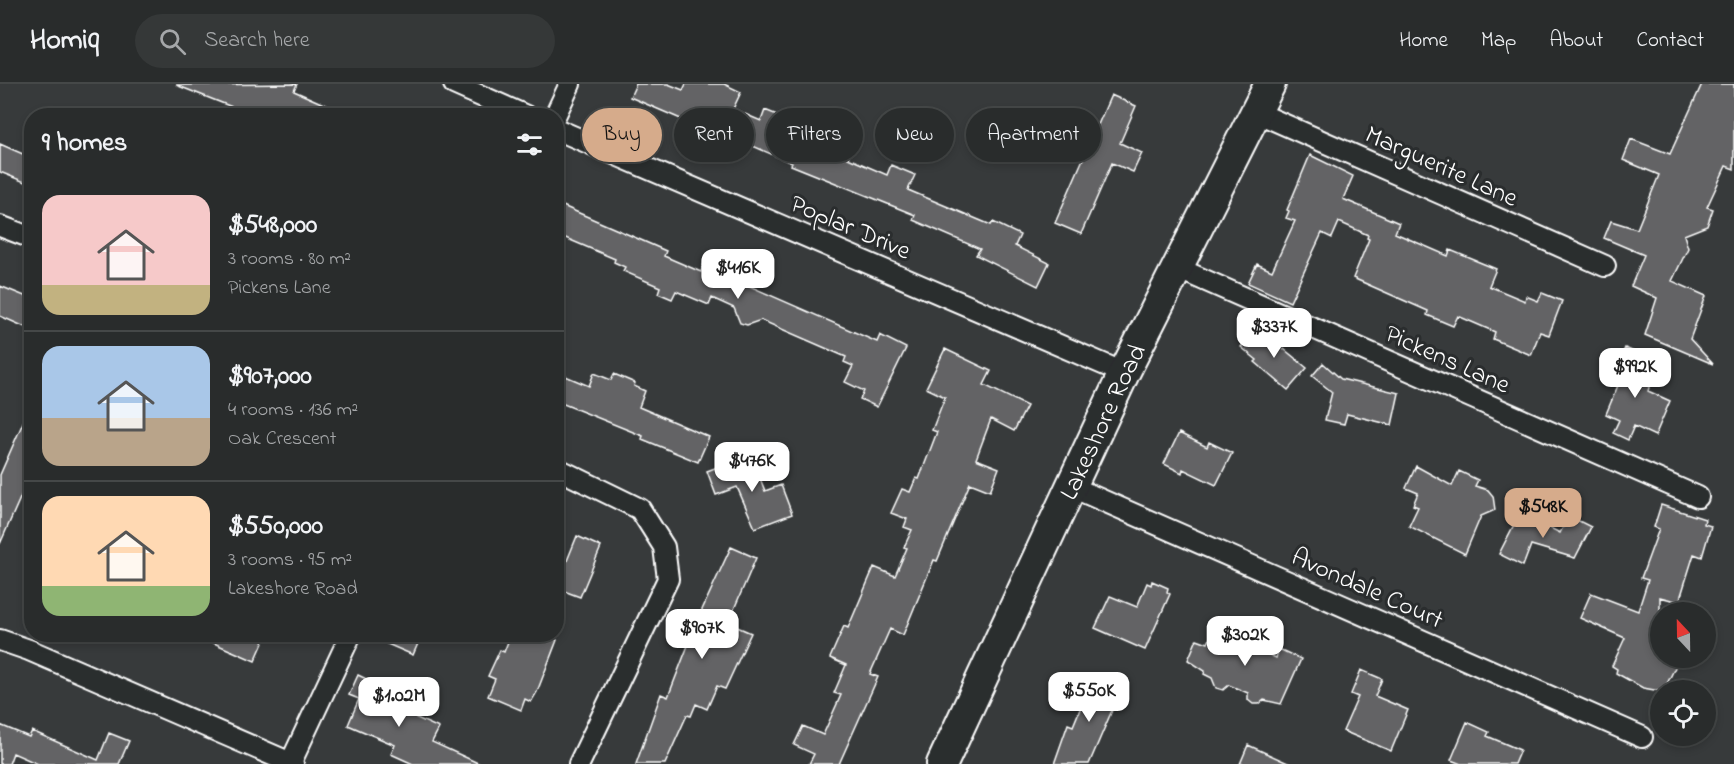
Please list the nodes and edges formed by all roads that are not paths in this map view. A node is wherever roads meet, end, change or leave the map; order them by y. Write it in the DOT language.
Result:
graph roads {
  1 [pos="454,84"];
  2 [pos="570,84"];
  3 [pos="1270,84"];
  4 [pos="508,108"];
  5 [pos="559,108"];
  6 [pos="1256,112"];
  7 [pos="564,132"];
  8 [pos="0,226"];
  9 [pos="24,235"];
  10 [pos="1605,266"];
  11 [pos="1177,268"];
  12 [pos="1124,373"];
  13 [pos="564,472"];
  14 [pos="1072,487"];
  15 [pos="1698,497"];
  16 [pos="0,640"];
  17 [pos="24,642"];
  18 [pos="32,642"];
  19 [pos="347,642"];
  20 [pos="1642,737"];
  21 [pos="292,763"];
  22 [pos="579,764"];
  23 [pos="942,764"];
  1 -- 4 [label="street"];
  2 -- 5 [label="street"];
  3 -- 6 [label="main road, Lakeshore Road"];
  6 -- 10 [label="street, Marguerite Lane"];
  6 -- 11 [label="main road, Lakeshore Road"];
  7 -- 12 [label="street, Poplar Drive"];
  8 -- 9 [label="street"];
  11 -- 12 [label="main road, Lakeshore Road"];
  11 -- 15 [label="street, Pickens Lane"];
  12 -- 14 [label="main road, Lakeshore Road"];
  13 -- 22 [label="street"];
  14 -- 20 [label="street, Avondale Court"];
  14 -- 23 [label="main road, Lakeshore Road"];
  16 -- 17 [label="street"];
  18 -- 21 [label="street"];
  19 -- 21 [label="street"];
}
